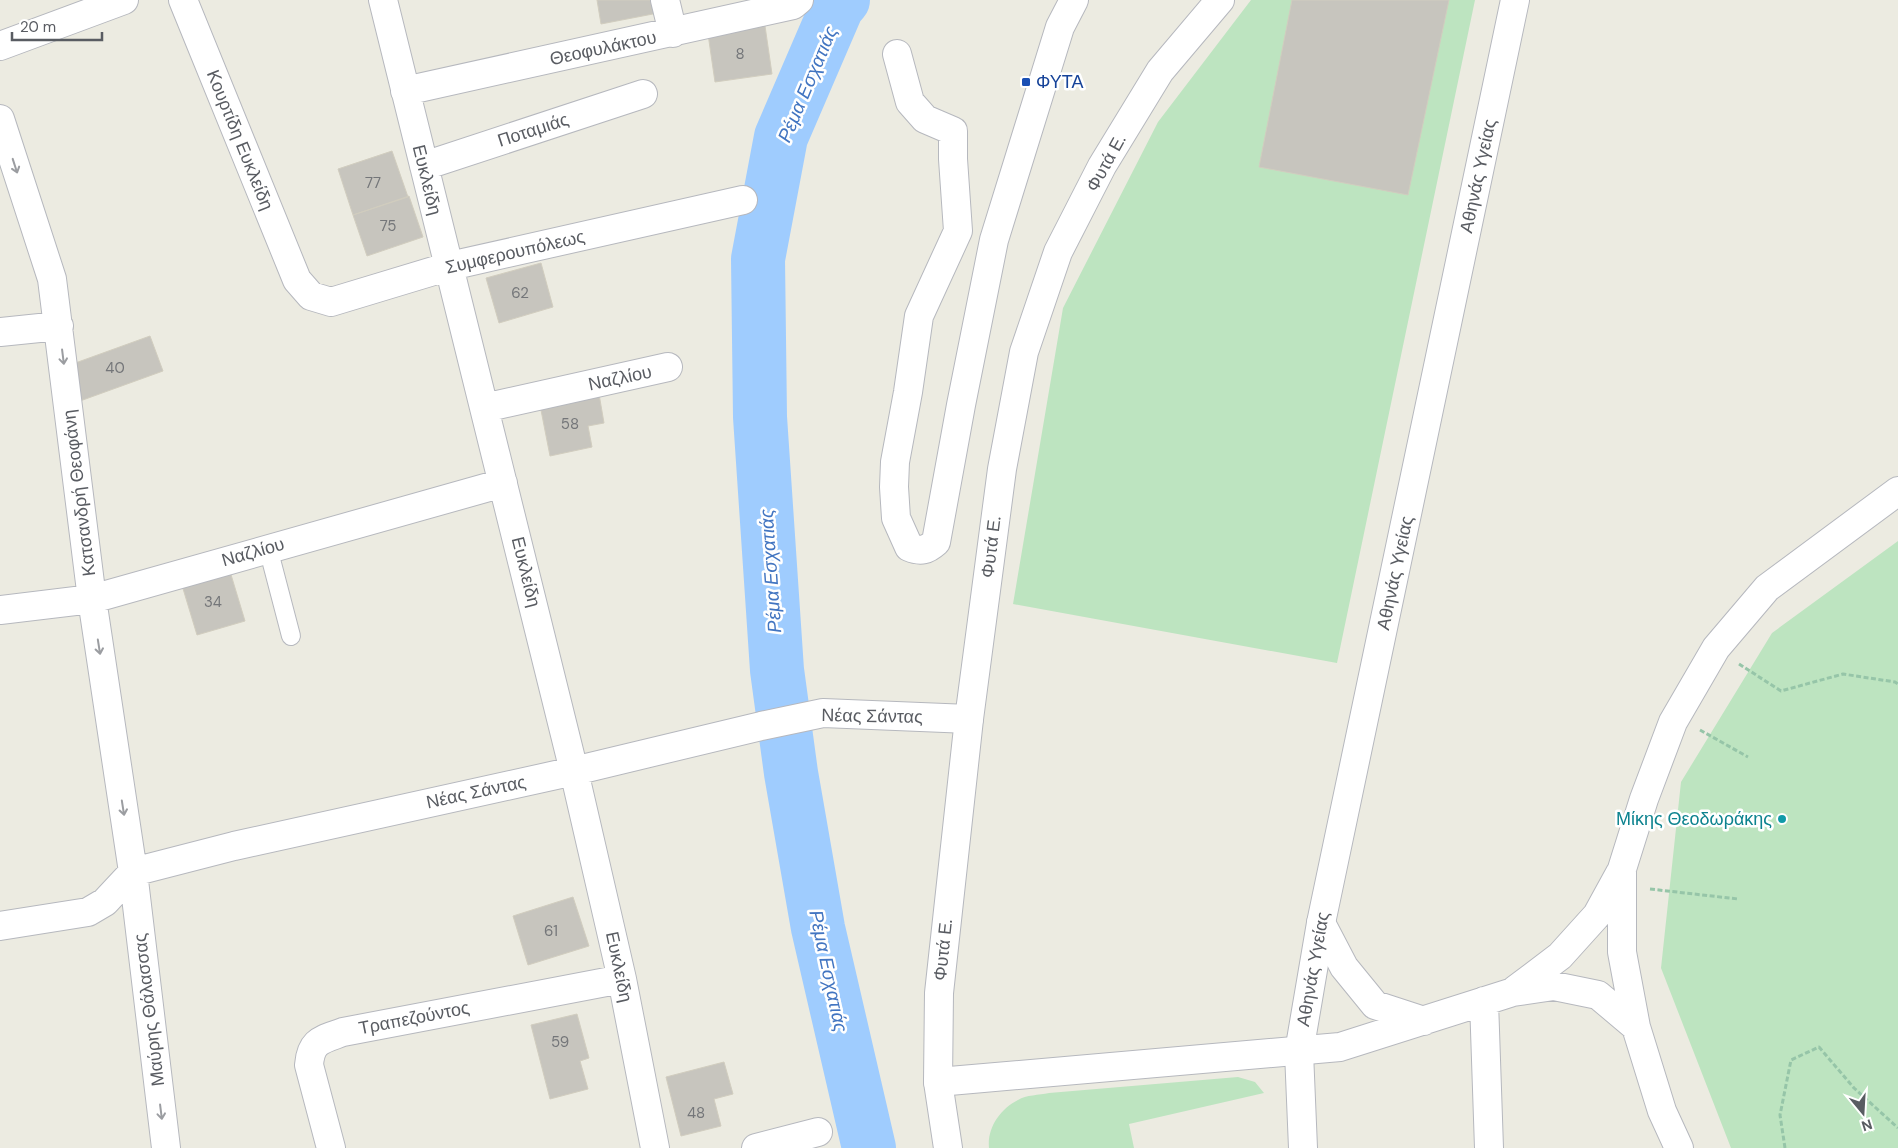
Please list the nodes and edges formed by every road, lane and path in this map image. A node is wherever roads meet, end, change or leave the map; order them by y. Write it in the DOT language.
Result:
graph roads {
  1 [pos="124,0"];
  2 [pos="183,0"];
  3 [pos="383,0"];
  4 [pos="665,0"];
  5 [pos="799,0"];
  6 [pos="1074,0"];
  7 [pos="1220,0"];
  8 [pos="1515,0"];
  9 [pos="673,32"];
  10 [pos="0,46"];
  11 [pos="897,54"];
  12 [pos="405,91"];
  13 [pos="643,94"];
  14 [pos="0,120"];
  15 [pos="424,166"];
  16 [pos="743,200"];
  17 [pos="450,266"];
  18 [pos="297,280"];
  19 [pos="59,326"];
  20 [pos="0,332"];
  21 [pos="668,367"];
  22 [pos="484,408"];
  23 [pos="503,483"];
  24 [pos="1898,491"];
  25 [pos="268,548"];
  26 [pos="92,599"];
  27 [pos="0,610"];
  28 [pos="291,636"];
  29 [pos="1716,648"];
  30 [pos="1898,684"];
  31 [pos="1676,716"];
  32 [pos="969,719"];
  33 [pos="1748,757"];
  34 [pos="574,771"];
  35 [pos="133,872"];
  36 [pos="1622,878"];
  37 [pos="1738,900"];
  38 [pos="1321,923"];
  39 [pos="0,926"];
  40 [pos="622,978"];
  41 [pos="1513,992"];
  42 [pos="1484,1001"];
  43 [pos="1424,1021"];
  44 [pos="1636,1027"];
  45 [pos="1299,1052"];
  46 [pos="938,1082"];
  47 [pos="1898,1128"];
  48 [pos="818,1132"];
  49 [pos="166,1148"];
  50 [pos="331,1148"];
  51 [pos="655,1148"];
  52 [pos="756,1148"];
  53 [pos="948,1148"];
  54 [pos="1304,1148"];
  55 [pos="1489,1148"];
  56 [pos="1679,1148"];
  57 [pos="1785,1148"];
  1 -- 10 [label="street"];
  2 -- 18 [label="street, Κουρτίδη Ευκλείδη"];
  3 -- 12 [label="street, Ευκλείδη"];
  4 -- 9 [label="street"];
  5 -- 9 [label="street, Θεοφυλάκτου"];
  6 -- 11 [label="street"];
  7 -- 32 [label="street, Φυτά Ε."];
  8 -- 38 [label="street, Αθηνάς Υγείας"];
  9 -- 12 [label="street, Θεοφυλάκτου"];
  12 -- 15 [label="street, Ευκλείδη"];
  13 -- 15 [label="street, Ποταμιάς"];
  14 -- 19 [label="street, Κατσανδρή Θεοφάνη, one-way"];
  15 -- 17 [label="street, Ευκλείδη"];
  16 -- 17 [label="street, Συμφερουπόλεως"];
  17 -- 18 [label="street, Συμφερουπόλεως"];
  17 -- 22 [label="street, Ευκλείδη"];
  19 -- 20 [label="street"];
  19 -- 26 [label="street, Κατσανδρή Θεοφάνη, one-way"];
  21 -- 22 [label="street, Ναζλίου"];
  22 -- 23 [label="street, Ευκλείδη"];
  23 -- 25 [label="street, Ναζλίου"];
  23 -- 34 [label="street, Ευκλείδη"];
  24 -- 29 [label="street"];
  25 -- 26 [label="street, Ναζλίου"];
  25 -- 28 [label="lane"];
  26 -- 27 [label="street, Ναζλίου"];
  26 -- 35 [label="street, Κατσανδρή Θεοφάνη, one-way"];
  29 -- 30 [label="path"];
  29 -- 31 [label="street"];
  31 -- 33 [label="path"];
  31 -- 36 [label="street"];
  32 -- 34 [label="street, Νέας Σάντας"];
  32 -- 46 [label="street, Φυτά Ε."];
  34 -- 35 [label="street, Νέας Σάντας"];
  34 -- 40 [label="street, Ευκλείδη"];
  35 -- 39 [label="street"];
  35 -- 49 [label="street, Μαύρης Θάλασσας, one-way"];
  36 -- 37 [label="path"];
  36 -- 41 [label="street"];
  36 -- 44 [label="street"];
  38 -- 43 [label="street"];
  38 -- 45 [label="street, Αθηνάς Υγείας"];
  40 -- 50 [label="street, Τραπεζούντος"];
  40 -- 51 [label="street, Ευκλείδη"];
  41 -- 42 [label="street"];
  41 -- 44 [label="street"];
  42 -- 43 [label="street"];
  42 -- 55 [label="street"];
  43 -- 45 [label="street"];
  44 -- 56 [label="street"];
  45 -- 46 [label="street"];
  45 -- 54 [label="street, Αθηνάς Υγείας"];
  46 -- 53 [label="street, Φυτά Ε."];
  47 -- 57 [label="path"];
  48 -- 52 [label="street"];
}
